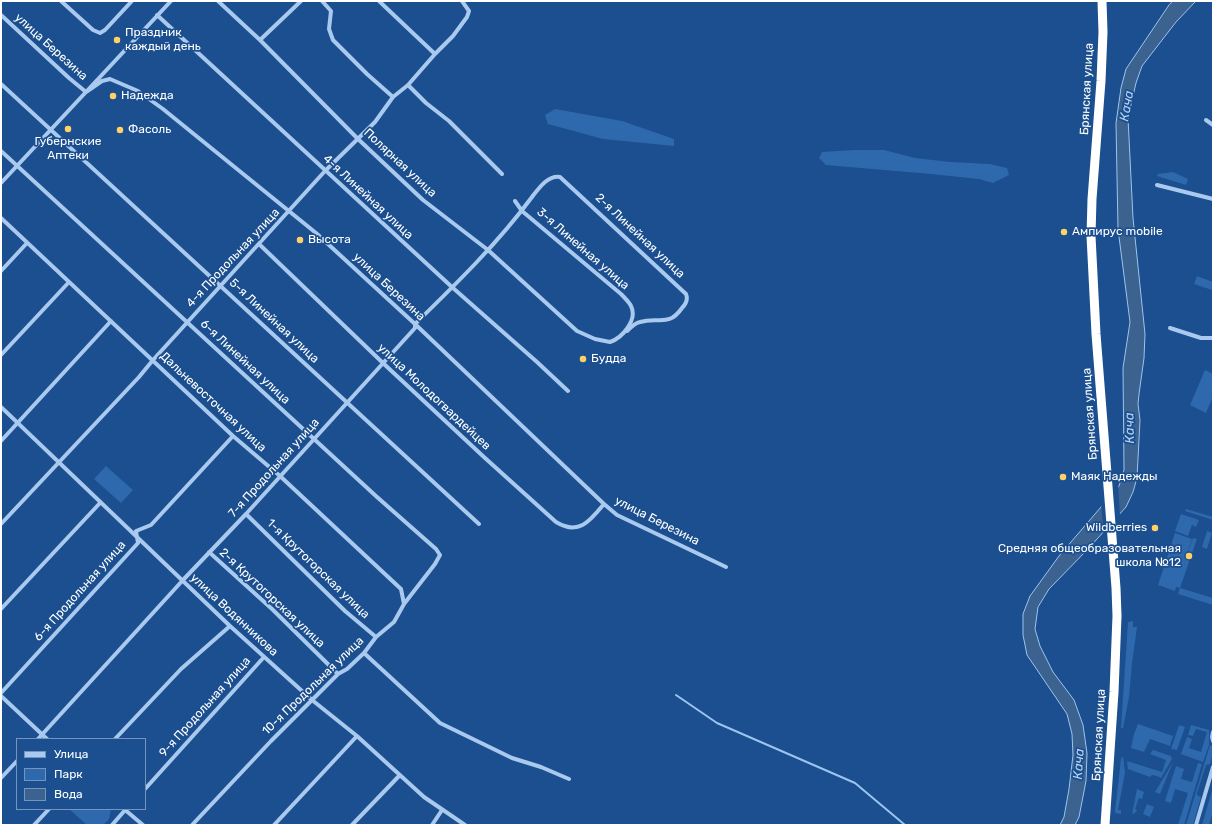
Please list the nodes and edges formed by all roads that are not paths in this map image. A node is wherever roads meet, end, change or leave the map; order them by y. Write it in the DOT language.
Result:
graph roads {
  1 [pos="61,1"];
  2 [pos="132,1"];
  3 [pos="170,1"];
  4 [pos="218,1"];
  5 [pos="301,1"];
  6 [pos="322,1"];
  7 [pos="379,1"];
  8 [pos="1102,1"];
  9 [pos="463,2"];
  10 [pos="1,15"];
  11 [pos="157,15"];
  12 [pos="260,40"];
  13 [pos="435,54"];
  14 [pos="1,84"];
  15 [pos="408,85"];
  16 [pos="86,92"];
  17 [pos="393,97"];
  18 [pos="1206,120"];
  19 [pos="1213,125"];
  20 [pos="50,130"];
  21 [pos="358,139"];
  22 [pos="1,151"];
  23 [pos="17,166"];
  24 [pos="325,171"];
  25 [pos="502,174"];
  26 [pos="1,183"];
  27 [pos="1157,185"];
  28 [pos="1213,199"];
  29 [pos="515,201"];
  30 [pos="289,211"];
  31 [pos="522,211"];
  32 [pos="1,218"];
  33 [pos="27,243"];
  34 [pos="259,244"];
  35 [pos="488,250"];
  36 [pos="1,271"];
  37 [pos="69,282"];
  38 [pos="221,285"];
  39 [pos="453,288"];
  40 [pos="111,321"];
  41 [pos="187,323"];
  42 [pos="415,324"];
  43 [pos="1170,328"];
  44 [pos="627,330"];
  45 [pos="1213,338"];
  46 [pos="1,355"];
  47 [pos="153,360"];
  48 [pos="384,364"];
  49 [pos="568,391"];
  50 [pos="348,403"];
  51 [pos="1,407"];
  52 [pos="18,422"];
  53 [pos="233,436"];
  54 [pos="313,439"];
  55 [pos="1,441"];
  56 [pos="60,462"];
  57 [pos="280,476"];
  58 [pos="100,503"];
  59 [pos="604,504"];
  60 [pos="246,514"];
  61 [pos="1,524"];
  62 [pos="479,524"];
  63 [pos="136,537"];
  64 [pos="209,552"];
  65 [pos="440,555"];
  66 [pos="726,567"];
  67 [pos="183,580"];
  68 [pos="404,604"];
  69 [pos="1,608"];
  70 [pos="230,626"];
  71 [pos="376,637"];
  72 [pos="364,653"];
  73 [pos="264,657"];
  74 [pos="338,674"];
  75 [pos="1,694"];
  76 [pos="312,700"];
  77 [pos="1213,732"];
  78 [pos="42,734"];
  79 [pos="357,736"];
  80 [pos="39,738"];
  81 [pos="46,738"];
  82 [pos="116,738"];
  83 [pos="1213,741"];
  84 [pos="16,762"];
  85 [pos="1213,767"];
  86 [pos="399,776"];
  87 [pos="1,778"];
  88 [pos="569,779"];
  89 [pos="146,788"];
  90 [pos="48,810"];
  91 [pos="124,810"];
  92 [pos="126,810"];
  93 [pos="442,810"];
  94 [pos="34,825"];
  95 [pos="112,825"];
  96 [pos="142,825"];
  97 [pos="192,825"];
  98 [pos="274,825"];
  99 [pos="352,825"];
  100 [pos="432,825"];
  101 [pos="465,825"];
  102 [pos="1105,825"];
  103 [pos="1196,825"];
  1 -- 2 [label="street"];
  3 -- 11 [label="street"];
  4 -- 12 [label="street, Полярная улица"];
  5 -- 12 [label="street"];
  6 -- 17 [label="street"];
  7 -- 13 [label="street"];
  8 -- 102 [label="highway, Брянская улица"];
  9 -- 13 [label="street, 4-я Продольная улица"];
  10 -- 16 [label="street, улица Березина"];
  11 -- 16 [label="street"];
  11 -- 24 [label="street, 4-я Линейная улица"];
  12 -- 21 [label="street, Полярная улица"];
  13 -- 15 [label="street, 4-я Продольная улица"];
  14 -- 20 [label="street, 5-я Линейная улица"];
  15 -- 17 [label="street, 4-я Продольная улица"];
  15 -- 25 [label="street"];
  16 -- 20 [label="street"];
  16 -- 30 [label="street, улица Березина"];
  17 -- 21 [label="street, 4-я Продольная улица"];
  18 -- 19 [label="street"];
  20 -- 23 [label="street"];
  20 -- 38 [label="street, 5-я Линейная улица"];
  21 -- 24 [label="street, 4-я Продольная улица"];
  21 -- 35 [label="street, Полярная улица"];
  22 -- 23 [label="street, 6-я Линейная улица"];
  23 -- 26 [label="street"];
  23 -- 41 [label="street, 6-я Линейная улица"];
  24 -- 30 [label="street, 4-я Продольная улица"];
  24 -- 39 [label="street, 4-я Линейная улица"];
  27 -- 28 [label="street"];
  29 -- 31 [label="street, 3-я Линейная улица"];
  30 -- 34 [label="street, 4-я Продольная улица"];
  30 -- 42 [label="street, улица Березина"];
  31 -- 35 [label="street, 7-я Продольная улица"];
  31 -- 44 [label="street, 3-я Линейная улица"];
  31 -- 44 [label="street, 2-я Линейная улица"];
  32 -- 33 [label="street, Дальневосточная улица"];
  33 -- 36 [label="street"];
  33 -- 37 [label="street, Дальневосточная улица"];
  34 -- 38 [label="street, 4-я Продольная улица"];
  34 -- 48 [label="street, улица Молодогвардейцев"];
  35 -- 39 [label="street, 7-я Продольная улица"];
  35 -- 44 [label="street, Полярная улица"];
  37 -- 40 [label="street, Дальневосточная улица"];
  37 -- 46 [label="street"];
  38 -- 41 [label="street, 4-я Продольная улица"];
  38 -- 50 [label="street, 5-я Линейная улица"];
  39 -- 42 [label="street, 7-я Продольная улица"];
  39 -- 49 [label="street, 4-я Линейная улица"];
  40 -- 47 [label="street, Дальневосточная улица"];
  40 -- 52 [label="street"];
  41 -- 47 [label="street, 4-я Продольная улица"];
  41 -- 54 [label="street, 6-я Линейная улица"];
  42 -- 48 [label="street, 7-я Продольная улица"];
  42 -- 59 [label="street, улица Березина"];
  43 -- 45 [label="street"];
  47 -- 53 [label="street, Дальневосточная улица"];
  47 -- 56 [label="street, 4-я Продольная улица"];
  48 -- 50 [label="street, 7-я Продольная улица"];
  48 -- 59 [label="street, улица Молодогвардейцев"];
  50 -- 54 [label="street, 7-я Продольная улица"];
  50 -- 62 [label="street, 5-я Линейная улица"];
  51 -- 52 [label="street, улица Водянникова"];
  52 -- 55 [label="street"];
  52 -- 56 [label="street, улица Водянникова"];
  53 -- 57 [label="street, Дальневосточная улица"];
  53 -- 63 [label="street, 6-я Продольная улица"];
  54 -- 57 [label="street, 7-я Продольная улица"];
  54 -- 65 [label="street, 6-я Линейная улица"];
  56 -- 58 [label="street, улица Водянникова"];
  56 -- 61 [label="street, 4-я Продольная улица"];
  57 -- 60 [label="street, 7-я Продольная улица"];
  57 -- 68 [label="street, Дальневосточная улица"];
  58 -- 63 [label="street, улица Водянникова"];
  58 -- 69 [label="street"];
  59 -- 66 [label="street, улица Березина"];
  60 -- 64 [label="street, 7-я Продольная улица"];
  60 -- 71 [label="street, 1-я Крутогорская улица"];
  63 -- 67 [label="street, улица Водянникова"];
  63 -- 75 [label="street, 6-я Продольная улица"];
  64 -- 67 [label="street, 7-я Продольная улица"];
  64 -- 74 [label="street, 2-я Крутогорская улица"];
  65 -- 68 [label="street, 10-я Продольная улица"];
  67 -- 70 [label="street, улица Водянникова"];
  67 -- 78 [label="street, 7-я Продольная улица"];
  68 -- 71 [label="street, 10-я Продольная улица"];
  70 -- 73 [label="street, улица Водянникова"];
  70 -- 82 [label="street"];
  71 -- 72 [label="street, 10-я Продольная улица"];
  72 -- 74 [label="street, 10-я Продольная улица"];
  72 -- 88 [label="street"];
  73 -- 76 [label="street, улица Водянникова"];
  73 -- 89 [label="street, 9-я Продольная улица"];
  74 -- 76 [label="street, 10-я Продольная улица"];
  75 -- 78 [label="street"];
  76 -- 79 [label="street, улица Водянникова"];
  76 -- 97 [label="street, 10-я Продольная улица"];
  77 -- 83 [label="street"];
  78 -- 80 [label="street, 7-я Продольная улица"];
  78 -- 81 [label="street"];
  79 -- 86 [label="street, улица Водянникова"];
  79 -- 98 [label="street"];
  84 -- 87 [label="street"];
  85 -- 103 [label="street"];
  86 -- 93 [label="street, улица Водянникова"];
  86 -- 99 [label="street"];
  90 -- 94 [label="street"];
  91 -- 95 [label="street"];
  92 -- 96 [label="street"];
  93 -- 100 [label="street"];
  93 -- 101 [label="street, улица Водянникова"];
}
